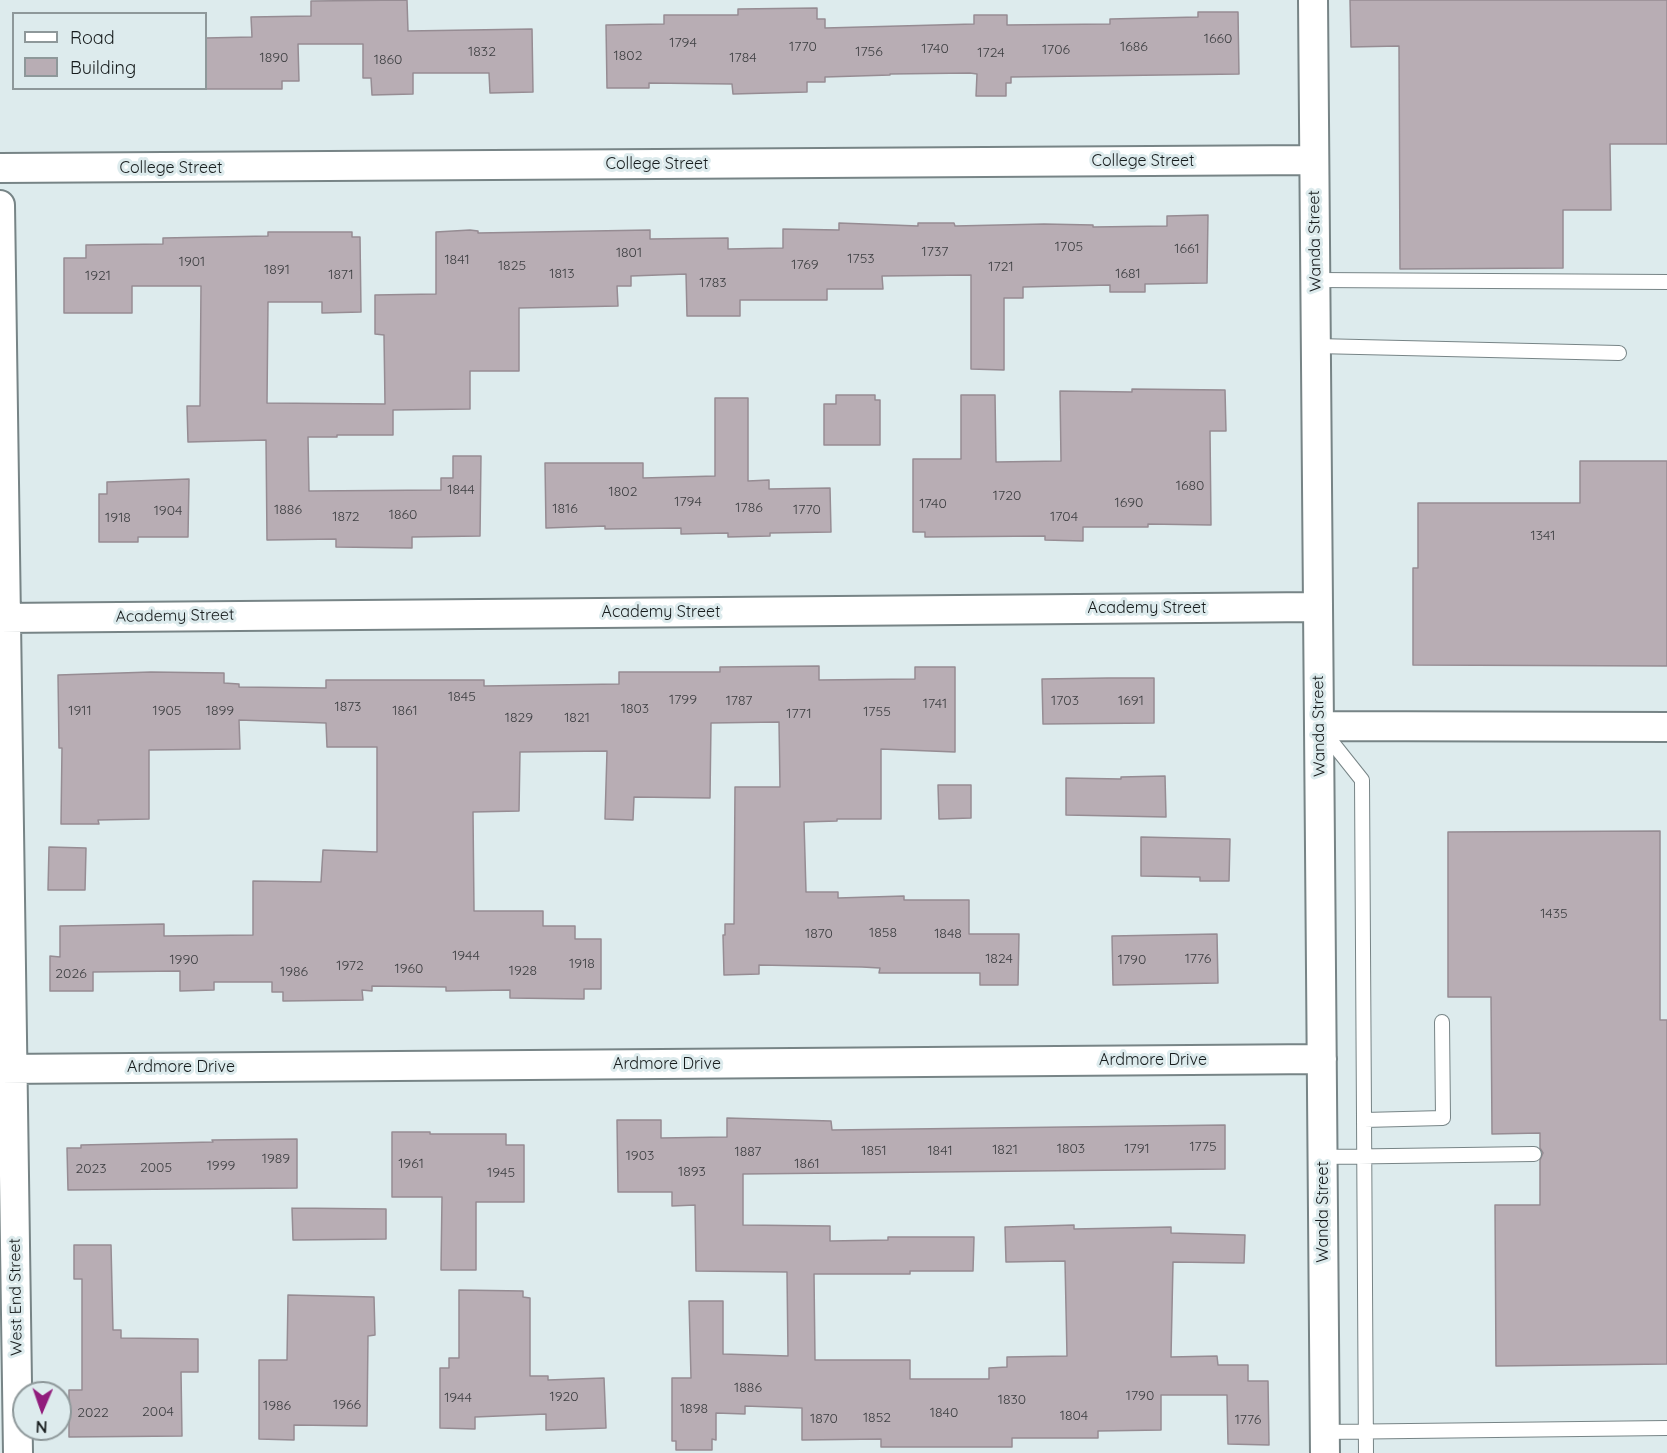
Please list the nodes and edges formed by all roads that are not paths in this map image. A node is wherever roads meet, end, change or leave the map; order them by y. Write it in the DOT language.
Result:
graph roads {
  1 [pos="1313,0"];
  2 [pos="1314,160"];
  3 [pos="0,168"];
  4 [pos="0,205"];
  5 [pos="1316,280"];
  6 [pos="1667,282"];
  7 [pos="1316,346"];
  8 [pos="1619,353"];
  9 [pos="1317,607"];
  10 [pos="3,618"];
  11 [pos="1319,726"];
  12 [pos="1667,727"];
  13 [pos="1442,1022"];
  14 [pos="1322,1059"];
  15 [pos="6,1069"];
  16 [pos="1364,1120"];
  17 [pos="1534,1154"];
  18 [pos="1364,1155"];
  19 [pos="1322,1157"];
  20 [pos="1667,1428"];
  21 [pos="1366,1431"];
  22 [pos="1324,1443"];
  23 [pos="18,1453"];
  24 [pos="1366,1453"];
  1 -- 2 [label="street, Wanda Street"];
  2 -- 3 [label="street, College Street"];
  2 -- 5 [label="street, Wanda Street"];
  4 -- 10 [label="street, West End Street"];
  5 -- 6 [label="lane"];
  5 -- 7 [label="street, Wanda Street"];
  7 -- 8 [label="lane"];
  7 -- 9 [label="street, Wanda Street"];
  9 -- 10 [label="street, Academy Street"];
  9 -- 11 [label="street, Wanda Street"];
  10 -- 15 [label="street, West End Street"];
  11 -- 12 [label="street"];
  11 -- 14 [label="street, Wanda Street"];
  11 -- 16 [label="lane"];
  13 -- 16 [label="lane"];
  14 -- 15 [label="street, Ardmore Drive"];
  14 -- 19 [label="street, Wanda Street"];
  15 -- 23 [label="street, West End Street"];
  16 -- 18 [label="lane"];
  17 -- 18 [label="lane"];
  18 -- 19 [label="lane"];
  18 -- 21 [label="lane"];
  19 -- 22 [label="street, Wanda Street"];
  20 -- 21 [label="lane"];
  21 -- 22 [label="lane"];
  21 -- 24 [label="lane"];
}
